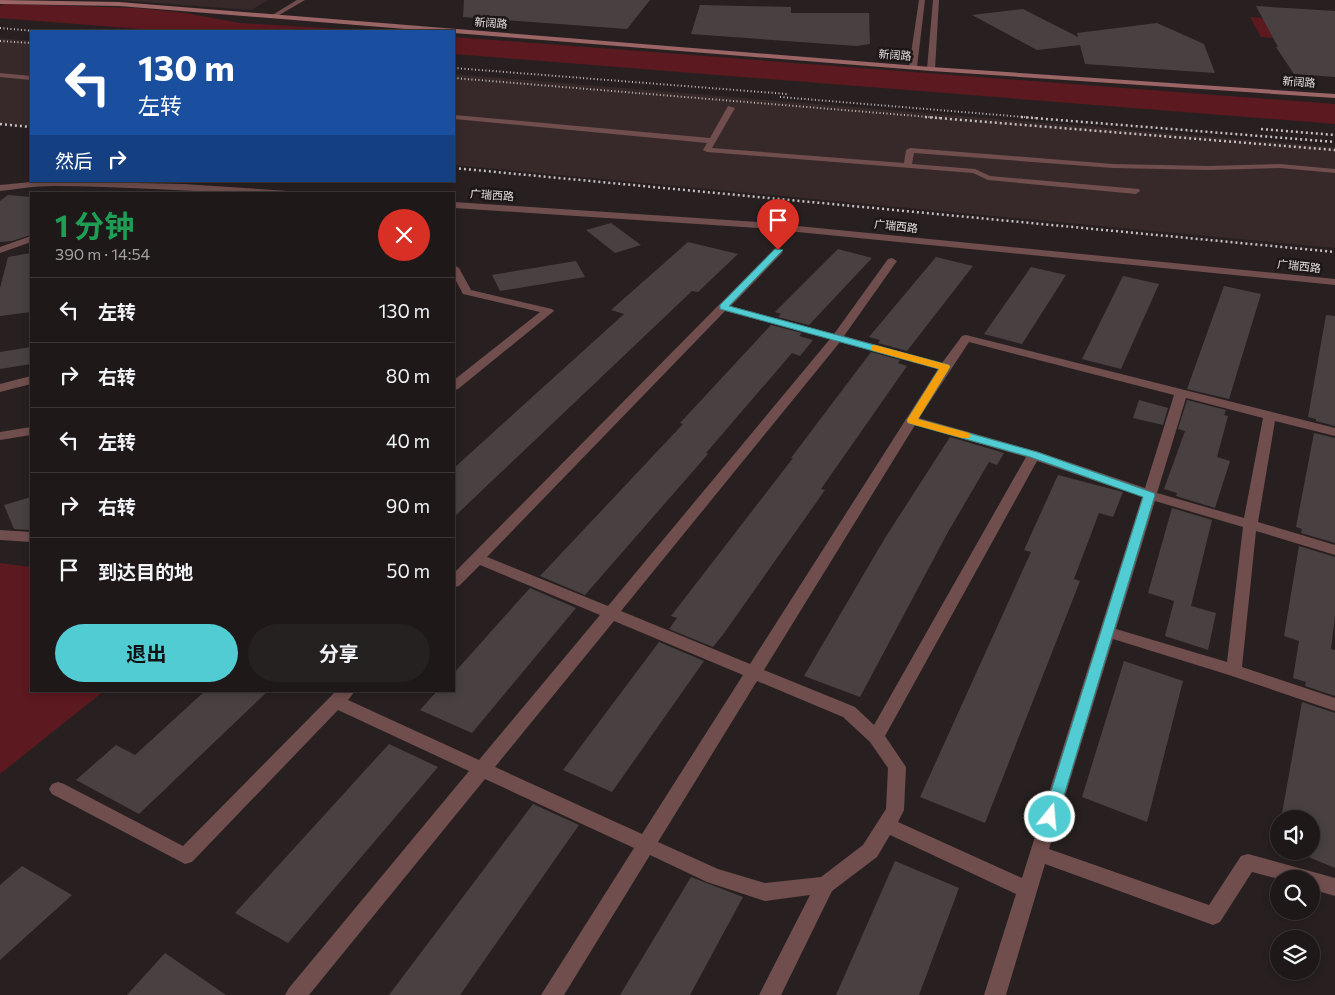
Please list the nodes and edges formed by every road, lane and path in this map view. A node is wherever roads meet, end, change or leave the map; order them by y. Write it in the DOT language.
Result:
graph roads {
  1 [pos="302,0"];
  2 [pos="922,0"];
  3 [pos="936,0"];
  4 [pos="66,1"];
  5 [pos="0,2"];
  6 [pos="271,8"];
  7 [pos="257,16"];
  8 [pos="272,17"];
  9 [pos="440,30"];
  10 [pos="455,31"];
  11 [pos="913,67"];
  12 [pos="930,69"];
  13 [pos="0,75"];
  14 [pos="30,78"];
  15 [pos="1335,96"];
  16 [pos="731,108"];
  17 [pos="455,117"];
  18 [pos="712,141"];
  19 [pos="908,166"];
  20 [pos="1335,171"];
  21 [pos="0,188"];
  22 [pos="1136,190"];
  23 [pos="204,191"];
  24 [pos="232,192"];
  25 [pos="455,205"];
  26 [pos="30,240"];
  27 [pos="0,250"];
  28 [pos="778,250"];
  29 [pos="892,261"];
  30 [pos="455,270"];
  31 [pos="1335,282"];
  32 [pos="723,307"];
  33 [pos="837,338"];
  34 [pos="945,367"];
  35 [pos="30,380"];
  36 [pos="455,385"];
  37 [pos="0,388"];
  38 [pos="1181,393"];
  39 [pos="1270,415"];
  40 [pos="912,420"];
  41 [pos="30,431"];
  42 [pos="1335,432"];
  43 [pos="0,436"];
  44 [pos="1034,455"];
  45 [pos="1150,495"];
  46 [pos="1250,525"];
  47 [pos="0,536"];
  48 [pos="30,537"];
  49 [pos="1335,550"];
  50 [pos="477,558"];
  51 [pos="455,581"];
  52 [pos="611,614"];
  53 [pos="1107,632"];
  54 [pos="1234,670"];
  55 [pos="753,673"];
  56 [pos="341,696"];
  57 [pos="1335,705"];
  58 [pos="876,737"];
  59 [pos="483,769"];
  60 [pos="58,789"];
  61 [pos="886,825"];
  62 [pos="646,844"];
  63 [pos="1039,854"];
  64 [pos="1276,870"];
  65 [pos="1320,883"];
  66 [pos="825,885"];
  67 [pos="1335,887"];
  68 [pos="1028,890"];
  69 [pos="296,995"];
  70 [pos="552,995"];
  71 [pos="770,995"];
  72 [pos="995,995"];
  1 -- 8 [label="street"];
  2 -- 11 [label="street"];
  3 -- 12 [label="street"];
  4 -- 5 [label="main road, 新阔路"];
  4 -- 7 [label="main road, 新阔路"];
  6 -- 7 [label="street"];
  7 -- 8 [label="main road, 新阔路"];
  8 -- 9 [label="main road, 新阔路"];
  10 -- 11 [label="main road, 新阔路"];
  11 -- 12 [label="main road, 新阔路"];
  12 -- 15 [label="main road, 新阔路"];
  13 -- 14 [label="lane"];
  16 -- 18 [label="lane"];
  17 -- 18 [label="lane"];
  18 -- 19 [label="lane"];
  19 -- 20 [label="lane"];
  19 -- 22 [label="lane"];
  21 -- 23 [label="street"];
  23 -- 24 [label="street"];
  25 -- 31 [label="street, 广瑞西路"];
  26 -- 27 [label="street"];
  28 -- 32 [label="street"];
  29 -- 33 [label="street"];
  30 -- 36 [label="street"];
  32 -- 33 [label="street"];
  32 -- 50 [label="street"];
  33 -- 34 [label="street"];
  33 -- 52 [label="street"];
  34 -- 38 [label="street"];
  34 -- 40 [label="street"];
  35 -- 37 [label="street"];
  38 -- 39 [label="street"];
  38 -- 45 [label="street"];
  39 -- 42 [label="street"];
  39 -- 46 [label="street"];
  40 -- 44 [label="street"];
  40 -- 55 [label="street"];
  41 -- 43 [label="street"];
  44 -- 45 [label="street"];
  44 -- 58 [label="street"];
  45 -- 46 [label="street"];
  45 -- 53 [label="street"];
  46 -- 49 [label="street"];
  46 -- 54 [label="street"];
  47 -- 48 [label="street"];
  50 -- 51 [label="street"];
  50 -- 52 [label="street"];
  52 -- 55 [label="street"];
  52 -- 59 [label="street"];
  53 -- 54 [label="street"];
  53 -- 63 [label="street"];
  54 -- 57 [label="street"];
  55 -- 58 [label="street"];
  55 -- 62 [label="street"];
  56 -- 59 [label="street"];
  56 -- 60 [label="street"];
  58 -- 61 [label="street"];
  59 -- 62 [label="street"];
  59 -- 69 [label="street"];
  61 -- 66 [label="street"];
  61 -- 68 [label="street"];
  62 -- 66 [label="street"];
  62 -- 70 [label="street"];
  63 -- 64 [label="street"];
  63 -- 68 [label="street"];
  65 -- 67 [label="street"];
  66 -- 71 [label="street"];
  68 -- 72 [label="street"];
}
